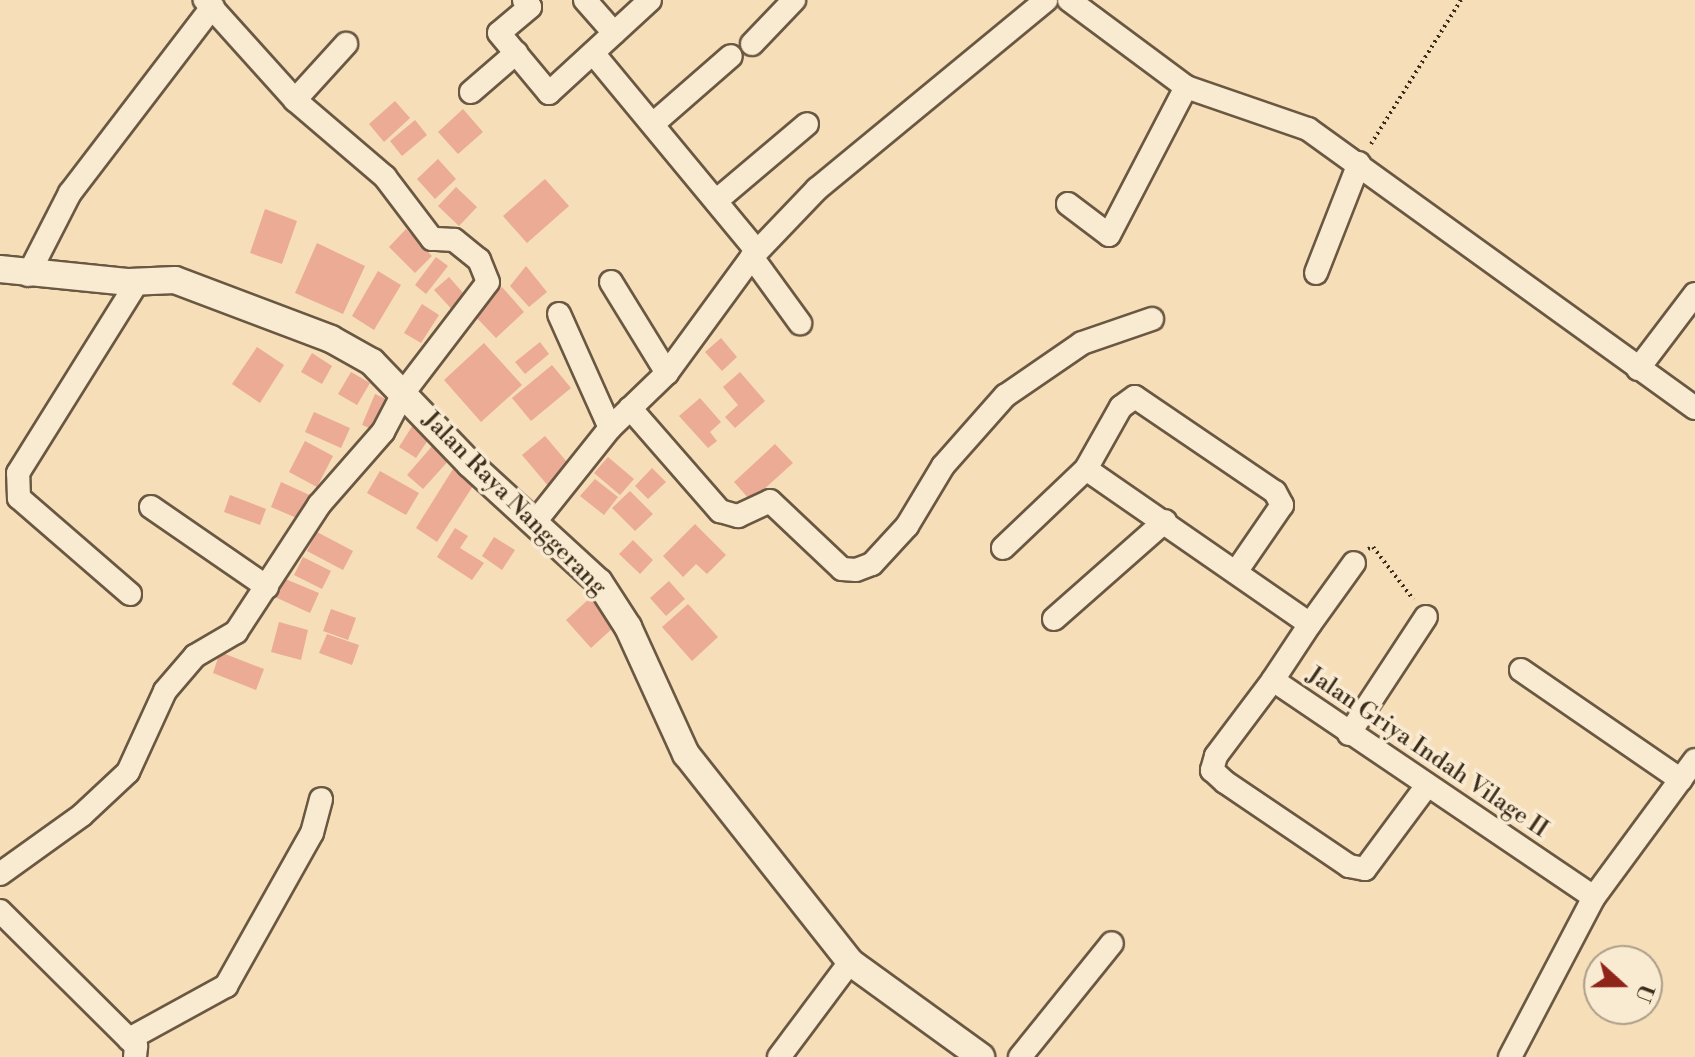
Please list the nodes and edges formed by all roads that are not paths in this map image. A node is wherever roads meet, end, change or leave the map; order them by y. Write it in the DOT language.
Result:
graph roads {
  1 [pos="524,0"];
  2 [pos="585,0"];
  3 [pos="650,0"];
  4 [pos="794,0"];
  5 [pos="1046,0"];
  6 [pos="1069,0"];
  7 [pos="209,3"];
  8 [pos="614,33"];
  9 [pos="346,44"];
  10 [pos="752,44"];
  11 [pos="516,53"];
  12 [pos="593,53"];
  13 [pos="731,56"];
  14 [pos="1186,87"];
  15 [pos="471,92"];
  16 [pos="295,100"];
  17 [pos="653,124"];
  18 [pos="807,124"];
  19 [pos="1359,163"];
  20 [pos="716,201"];
  21 [pos="1068,204"];
  22 [pos="754,254"];
  23 [pos="8,273"];
  24 [pos="1316,273"];
  25 [pos="138,281"];
  26 [pos="611,282"];
  27 [pos="1695,294"];
  28 [pos="559,314"];
  29 [pos="1152,319"];
  30 [pos="800,323"];
  31 [pos="1638,369"];
  32 [pos="667,373"];
  33 [pos="404,392"];
  34 [pos="630,408"];
  35 [pos="1695,408"];
  36 [pos="610,428"];
  37 [pos="1086,469"];
  38 [pos="151,507"];
  39 [pos="1165,521"];
  40 [pos="535,522"];
  41 [pos="1003,548"];
  42 [pos="1354,563"];
  43 [pos="1236,572"];
  44 [pos="267,587"];
  45 [pos="130,594"];
  46 [pos="1426,617"];
  47 [pos="1054,619"];
  48 [pos="1310,624"];
  49 [pos="1521,670"];
  50 [pos="1273,680"];
  51 [pos="1349,734"];
  52 [pos="1695,760"];
  53 [pos="1681,780"];
  54 [pos="1426,787"];
  55 [pos="321,799"];
  56 [pos="0,874"];
  57 [pos="1594,897"];
  58 [pos="0,911"];
  59 [pos="1112,943"];
  60 [pos="850,962"];
  61 [pos="132,1048"];
  62 [pos="779,1057"];
  63 [pos="981,1057"];
  64 [pos="1020,1057"];
  65 [pos="1510,1057"];
  1 -- 11 [label="street"];
  2 -- 8 [label="street"];
  3 -- 8 [label="street"];
  4 -- 10 [label="street"];
  5 -- 22 [label="street"];
  6 -- 14 [label="street"];
  7 -- 16 [label="street"];
  7 -- 23 [label="street"];
  8 -- 12 [label="street"];
  9 -- 16 [label="street"];
  11 -- 12 [label="street"];
  11 -- 15 [label="street"];
  12 -- 17 [label="street"];
  13 -- 17 [label="street"];
  14 -- 19 [label="street"];
  14 -- 21 [label="street"];
  16 -- 33 [label="street"];
  17 -- 20 [label="street"];
  18 -- 20 [label="street"];
  19 -- 24 [label="street"];
  19 -- 31 [label="street"];
  20 -- 22 [label="street"];
  22 -- 30 [label="street"];
  22 -- 32 [label="street"];
  23 -- 25 [label="street, Jalan Raya Nanggerang"];
  25 -- 33 [label="street, Jalan Raya Nanggerang"];
  25 -- 45 [label="street"];
  26 -- 32 [label="street"];
  27 -- 31 [label="street"];
  28 -- 36 [label="street"];
  29 -- 34 [label="street"];
  31 -- 35 [label="street"];
  32 -- 34 [label="street"];
  33 -- 40 [label="street, Jalan Raya Nanggerang"];
  33 -- 44 [label="street"];
  34 -- 36 [label="street"];
  36 -- 40 [label="street"];
  37 -- 39 [label="street"];
  37 -- 41 [label="street"];
  37 -- 43 [label="street"];
  38 -- 44 [label="street"];
  39 -- 43 [label="street"];
  39 -- 47 [label="street"];
  40 -- 60 [label="street, Jalan Raya Nanggerang"];
  42 -- 48 [label="street, Jalan Griya Indah Vilage II"];
  43 -- 48 [label="street"];
  44 -- 56 [label="street"];
  46 -- 51 [label="street"];
  48 -- 50 [label="street, Jalan Griya Indah Vilage II"];
  49 -- 53 [label="street"];
  50 -- 51 [label="street, Jalan Griya Indah Vilage II"];
  50 -- 54 [label="street"];
  51 -- 54 [label="street, Jalan Griya Indah Vilage II"];
  52 -- 53 [label="street"];
  53 -- 57 [label="street"];
  54 -- 57 [label="street, Jalan Griya Indah Vilage II"];
  55 -- 61 [label="street"];
  57 -- 65 [label="street"];
  58 -- 61 [label="street"];
  59 -- 64 [label="street"];
  60 -- 62 [label="street"];
  60 -- 63 [label="street, Jalan Raya Nanggerang"];
}
